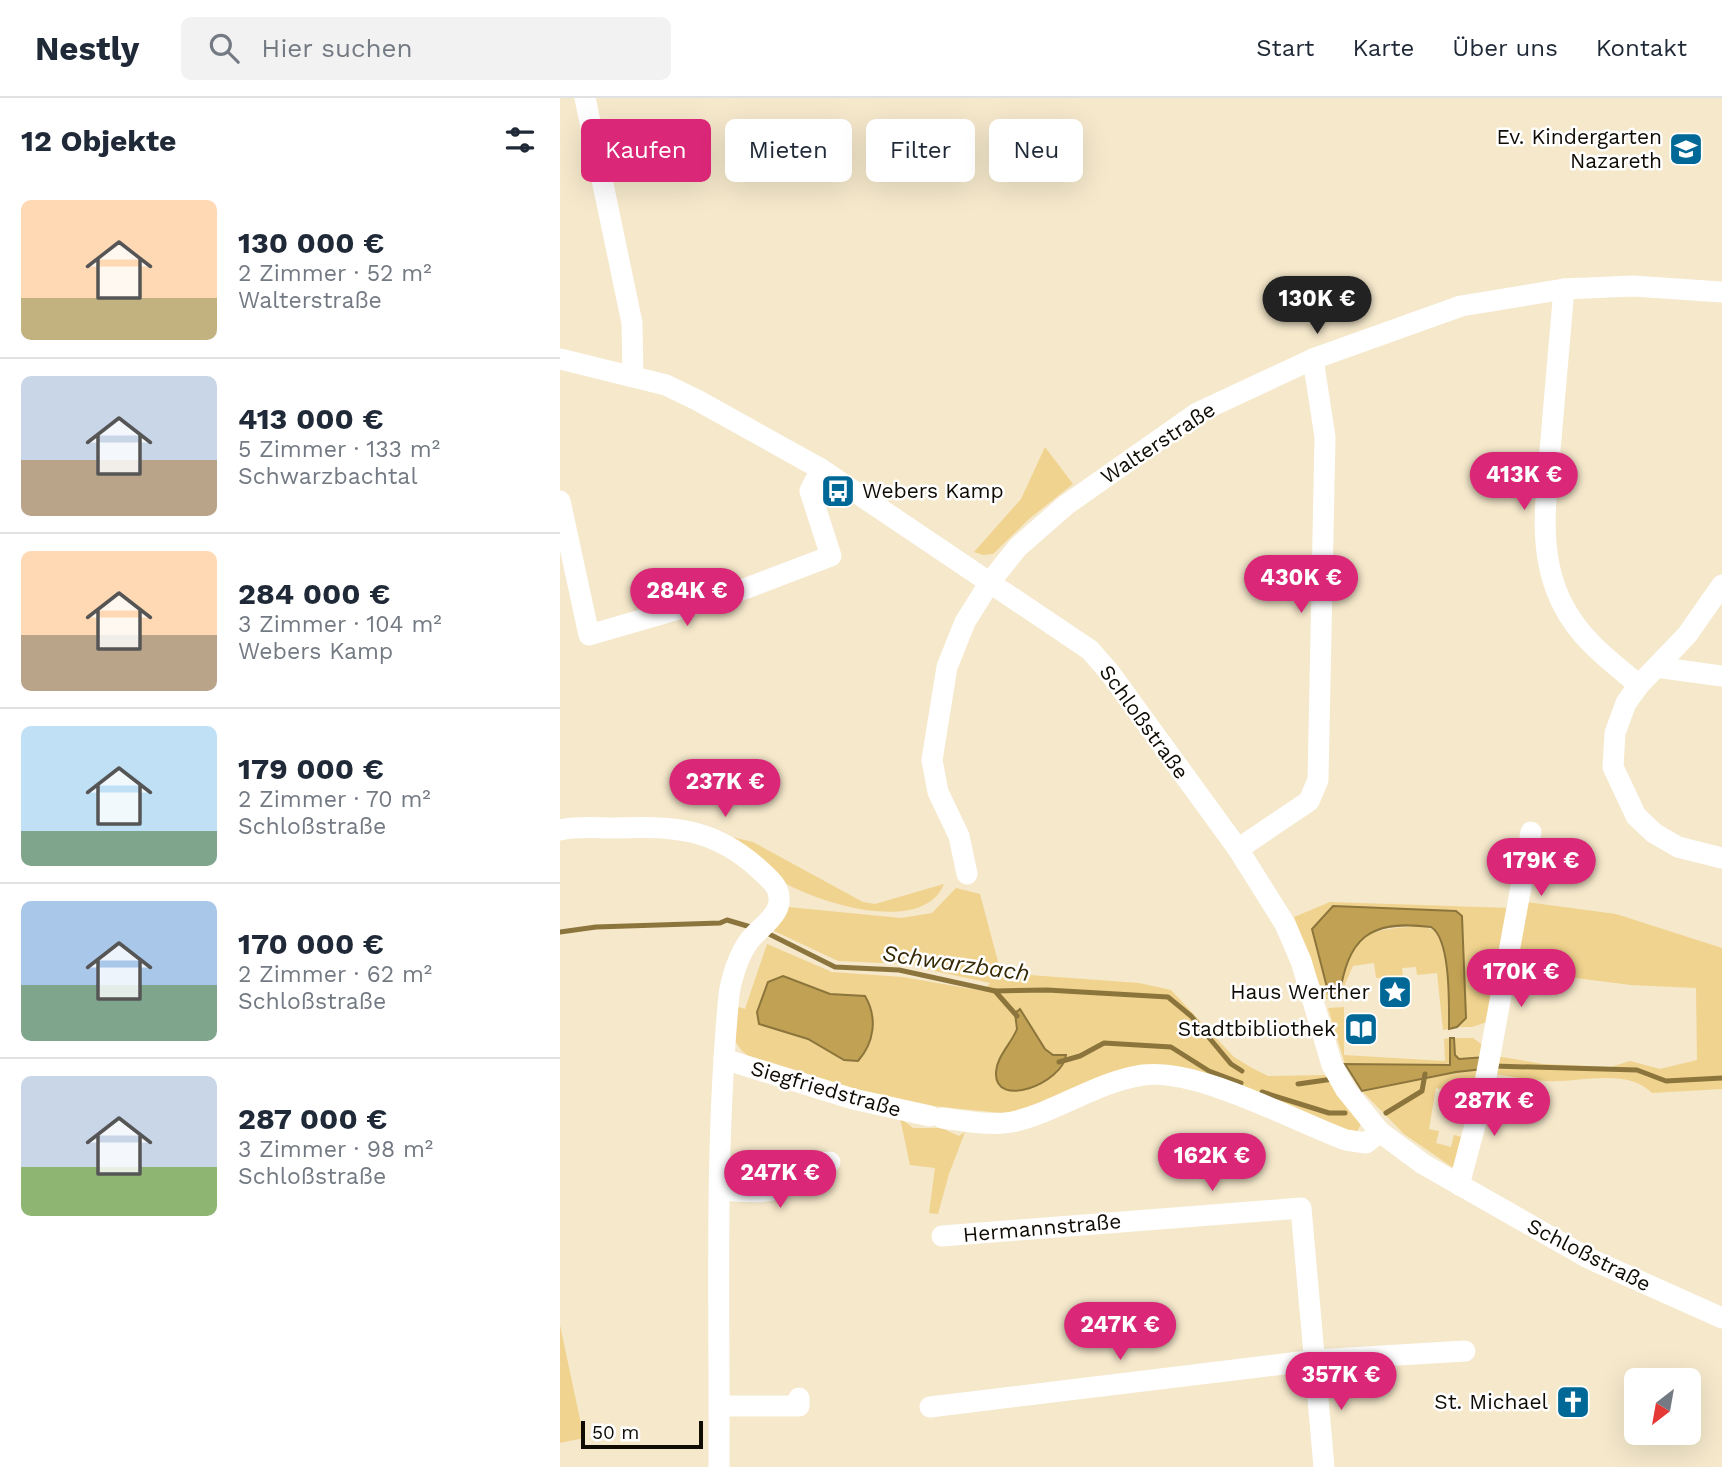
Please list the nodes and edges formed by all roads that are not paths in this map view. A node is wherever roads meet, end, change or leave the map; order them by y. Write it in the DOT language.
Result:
graph roads {
  1 [pos="585,98"];
  2 [pos="1564,289"];
  3 [pos="1722,292"];
  4 [pos="560,359"];
  5 [pos="1313,359"];
  6 [pos="633,377"];
  7 [pos="821,469"];
  8 [pos="560,501"];
  9 [pos="990,582"];
  10 [pos="1722,585"];
  11 [pos="1657,667"];
  12 [pos="1722,676"];
  13 [pos="1639,685"];
  14 [pos="560,830"];
  15 [pos="1531,832"];
  16 [pos="1238,849"];
  17 [pos="1722,858"];
  18 [pos="967,874"];
  19 [pos="724,1059"];
  20 [pos="1380,1132"];
  21 [pos="830,1162"];
  22 [pos="1459,1185"];
  23 [pos="721,1190"];
  24 [pos="942,1236"];
  25 [pos="1722,1318"];
  26 [pos="1465,1351"];
  27 [pos="1316,1360"];
  28 [pos="799,1398"];
  29 [pos="720,1406"];
  30 [pos="930,1407"];
  31 [pos="719,1467"];
  32 [pos="1324,1467"];
  1 -- 6 [label="street"];
  2 -- 3 [label="street, Walterstraße"];
  2 -- 5 [label="street, Walterstraße"];
  2 -- 13 [label="street"];
  4 -- 6 [label="street, Schloßstraße"];
  5 -- 9 [label="street, Walterstraße"];
  5 -- 16 [label="street"];
  6 -- 7 [label="street, Schloßstraße"];
  7 -- 8 [label="street"];
  7 -- 9 [label="street, Schloßstraße"];
  9 -- 16 [label="street, Schloßstraße"];
  9 -- 18 [label="street, Walterstraße"];
  10 -- 11 [label="street"];
  11 -- 12 [label="street"];
  11 -- 13 [label="street"];
  13 -- 17 [label="street"];
  14 -- 19 [label="street, Siegfriedstraße"];
  15 -- 22 [label="street"];
  16 -- 20 [label="street, Schloßstraße"];
  19 -- 20 [label="street, Siegfriedstraße"];
  19 -- 23 [label="street, Siegfriedstraße"];
  20 -- 22 [label="street, Schloßstraße"];
  21 -- 23 [label="street"];
  22 -- 25 [label="street, Schloßstraße"];
  23 -- 29 [label="street, Siegfriedstraße"];
  24 -- 27 [label="street, Hermannstraße"];
  26 -- 27 [label="street"];
  27 -- 30 [label="street"];
  27 -- 32 [label="street, Hermannstraße"];
  28 -- 29 [label="street"];
  29 -- 31 [label="street, Siegfriedstraße"];
}
